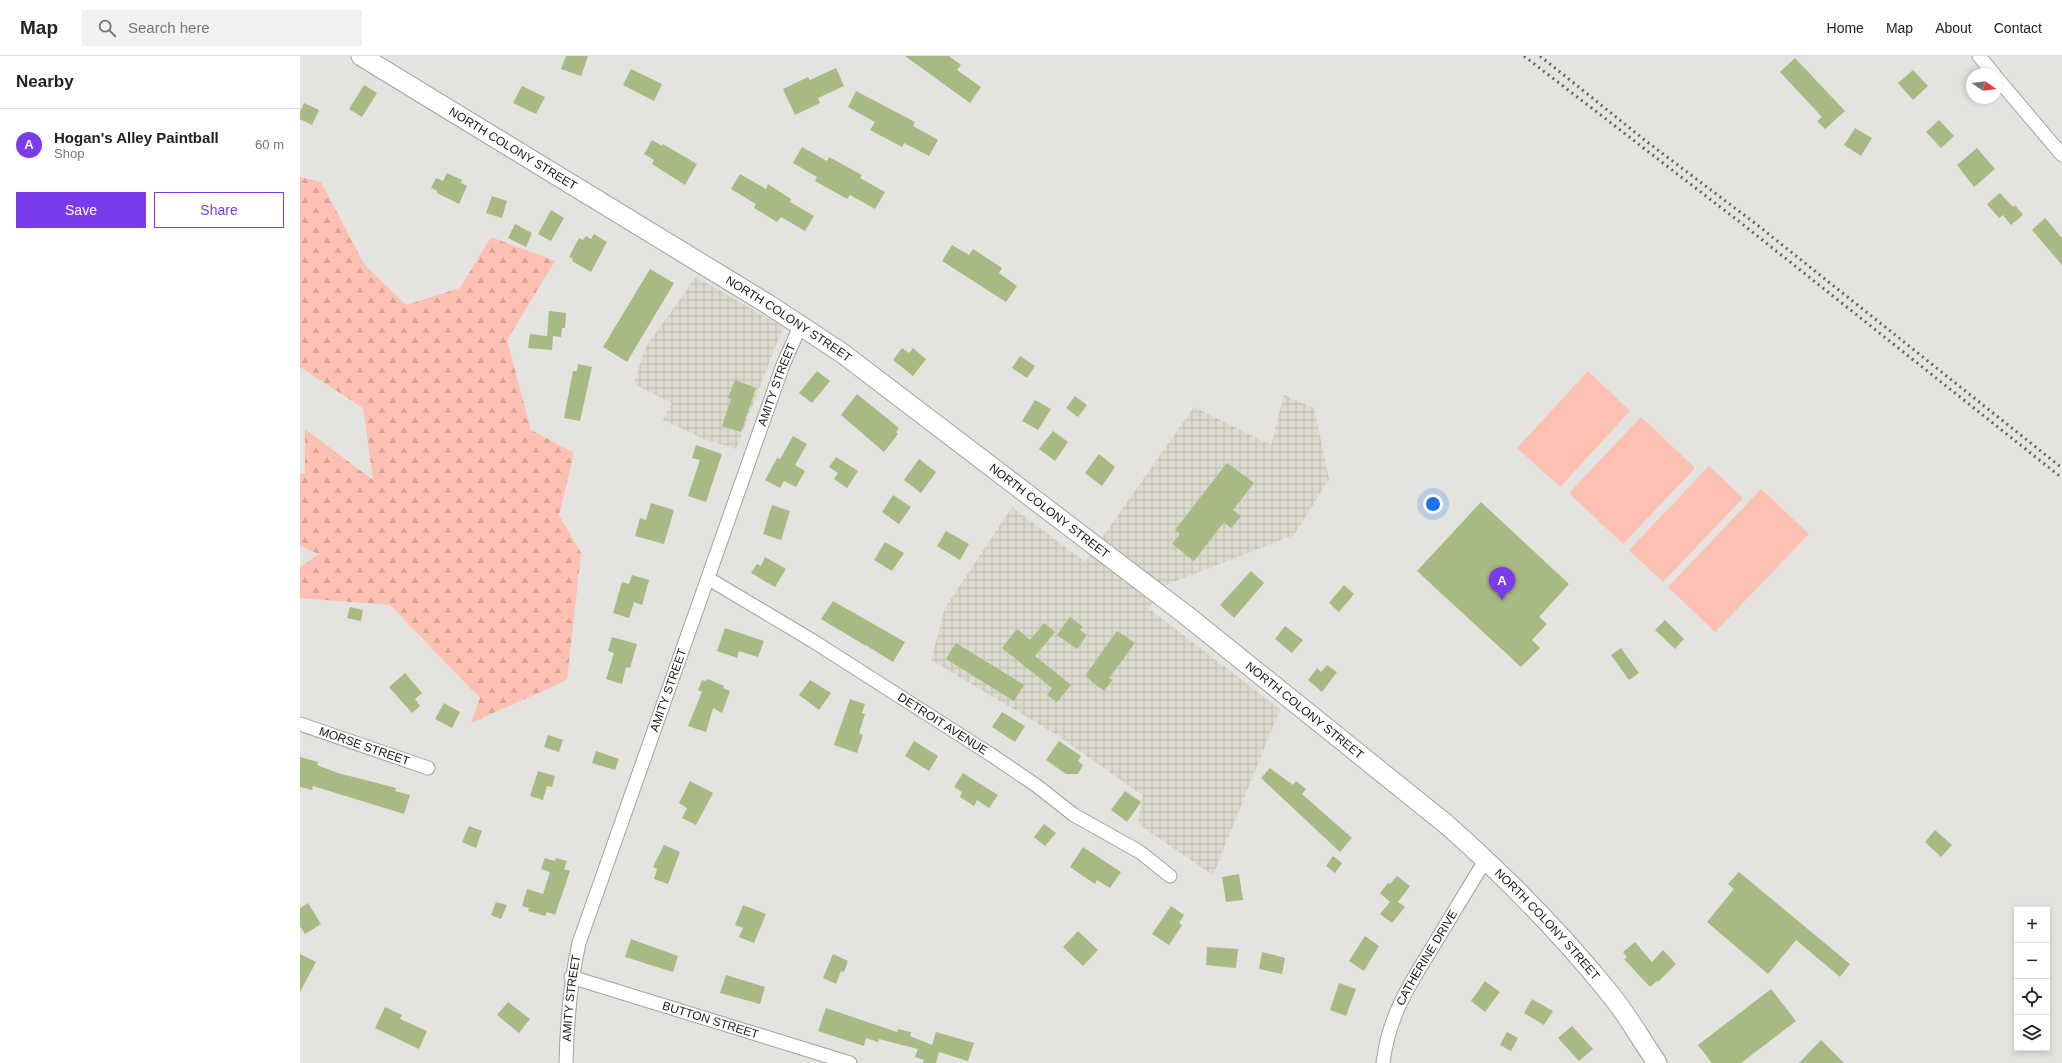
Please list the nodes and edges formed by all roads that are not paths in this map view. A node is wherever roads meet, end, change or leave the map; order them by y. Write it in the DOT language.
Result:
graph roads {
  1 [pos="361,56"];
  2 [pos="1979,56"];
  3 [pos="1989,68"];
  4 [pos="2002,84"];
  5 [pos="2062,155"];
  6 [pos="801,324"];
  7 [pos="708,579"];
  8 [pos="300,724"];
  9 [pos="428,768"];
  10 [pos="1486,859"];
  11 [pos="1170,876"];
  12 [pos="571,977"];
  13 [pos="566,1063"];
  14 [pos="850,1063"];
  15 [pos="1383,1063"];
  16 [pos="1657,1063"];
  1 -- 6 [label="main road, NORTH COLONY STREET"];
  2 -- 3 [label="street"];
  4 -- 5 [label="street"];
  6 -- 7 [label="street, AMITY STREET"];
  6 -- 10 [label="main road, NORTH COLONY STREET"];
  7 -- 11 [label="street, DETROIT AVENUE"];
  7 -- 12 [label="street, AMITY STREET"];
  8 -- 9 [label="street, MORSE STREET"];
  10 -- 15 [label="street, CATHERINE DRIVE"];
  10 -- 16 [label="main road, NORTH COLONY STREET"];
  12 -- 13 [label="street, AMITY STREET"];
  12 -- 14 [label="street, BUTTON STREET"];
}
